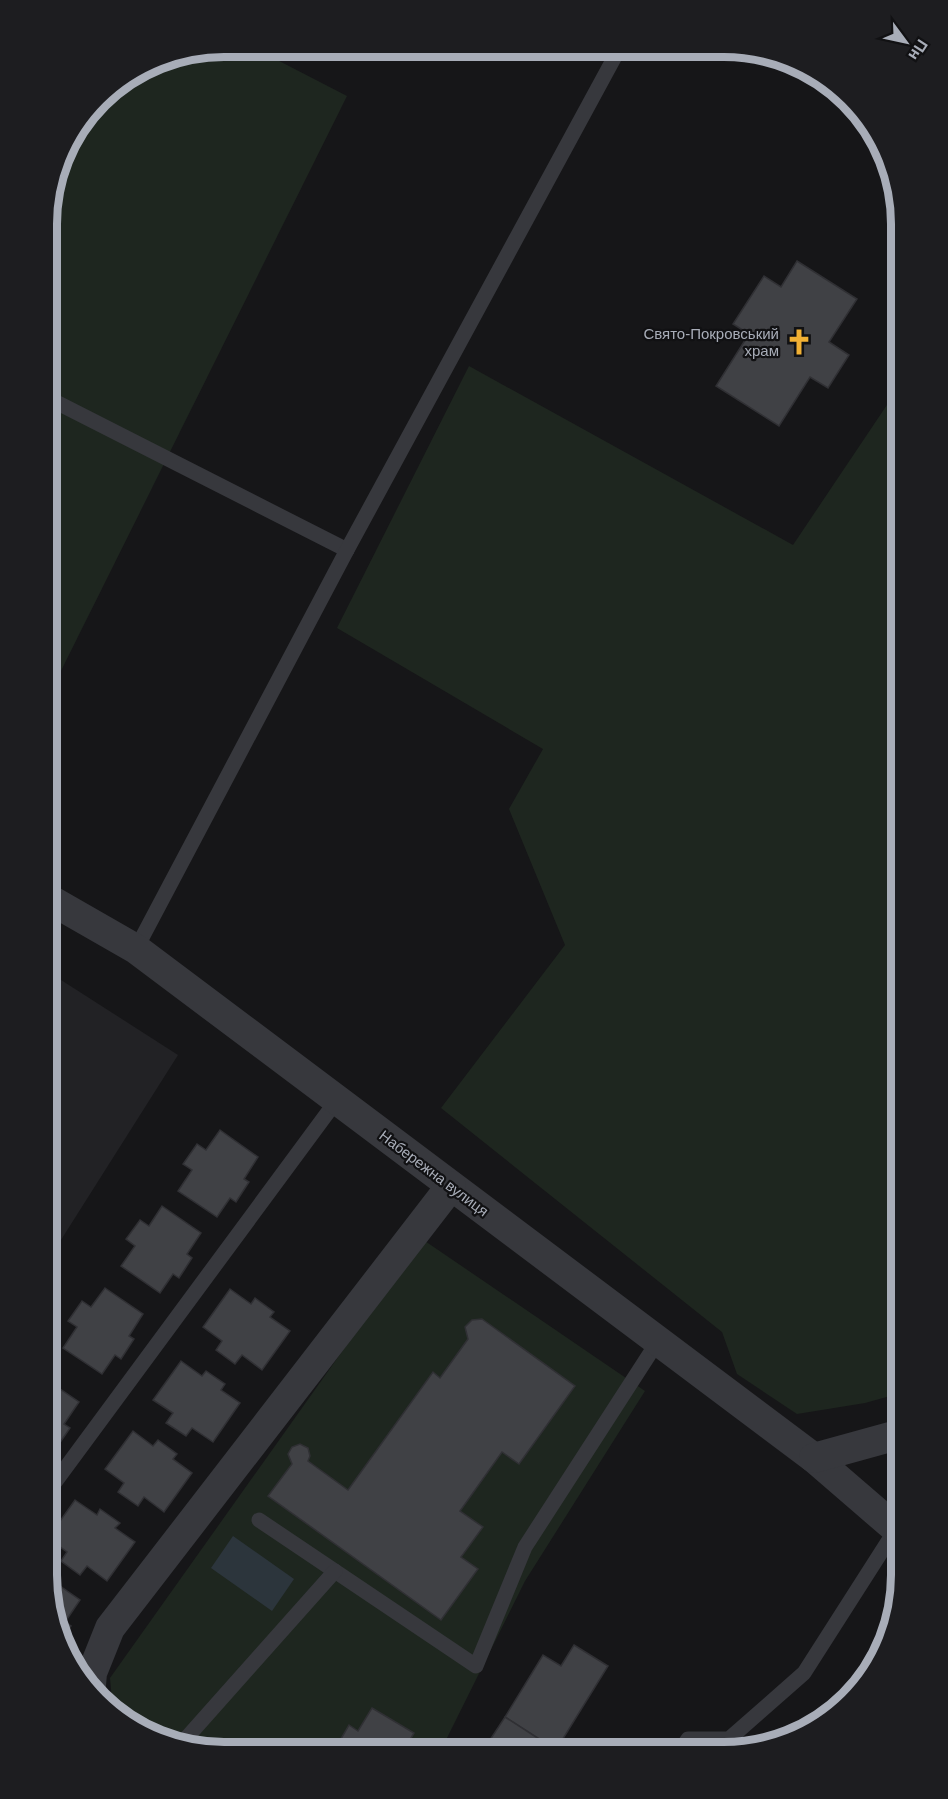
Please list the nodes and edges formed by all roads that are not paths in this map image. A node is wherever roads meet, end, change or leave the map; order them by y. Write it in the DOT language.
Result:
graph roads {
  1 [pos="616,57"];
  2 [pos="57,403"];
  3 [pos="347,550"];
  4 [pos="57,904"];
  5 [pos="136,950"];
  6 [pos="337,1100"];
  7 [pos="451,1186"];
  8 [pos="658,1341"];
  9 [pos="891,1437"];
  10 [pos="814,1458"];
  11 [pos="57,1479"];
  12 [pos="259,1520"];
  13 [pos="891,1524"];
  14 [pos="891,1543"];
  15 [pos="335,1571"];
  16 [pos="92,1678"];
  17 [pos="187,1737"];
  18 [pos="686,1742"];
  1 -- 3 [label="lane"];
  2 -- 3 [label="lane"];
  3 -- 5 [label="lane"];
  4 -- 5 [label="street, Набережна вулиця"];
  5 -- 6 [label="street, Набережна вулиця"];
  6 -- 7 [label="street, Набережна вулиця"];
  6 -- 11 [label="lane"];
  7 -- 8 [label="street, Набережна вулиця"];
  7 -- 16 [label="street"];
  8 -- 10 [label="street, Набережна вулиця"];
  8 -- 15 [label="lane"];
  9 -- 10 [label="street"];
  10 -- 13 [label="street, Набережна вулиця"];
  12 -- 15 [label="lane"];
  14 -- 18 [label="lane"];
  15 -- 17 [label="lane"];
}
